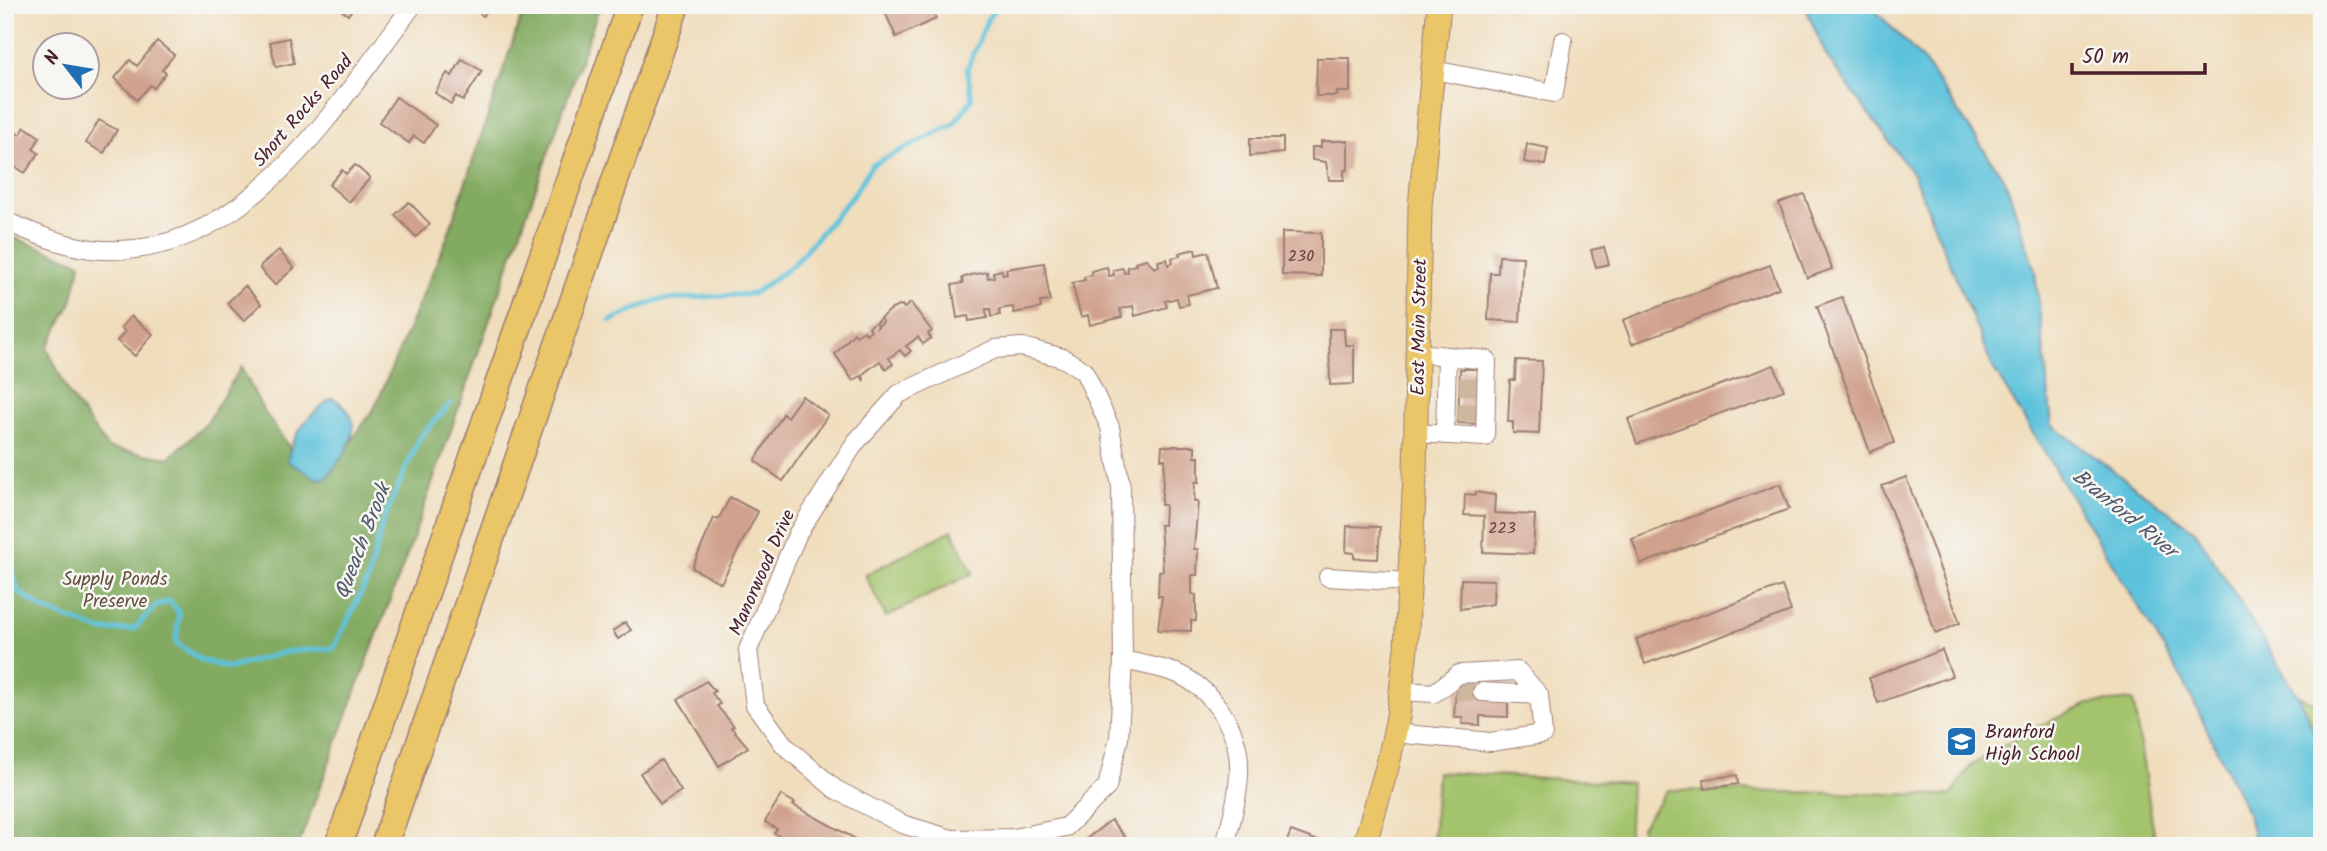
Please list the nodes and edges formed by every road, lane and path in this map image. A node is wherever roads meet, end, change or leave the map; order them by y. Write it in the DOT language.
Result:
graph roads {
  1 [pos="413,5"];
  2 [pos="630,5"];
  3 [pos="676,5"];
  4 [pos="1439,5"];
  5 [pos="1563,41"];
  6 [pos="1433,70"];
  7 [pos="5,221"];
  8 [pos="1418,353"];
  9 [pos="1447,356"];
  10 [pos="1416,433"];
  11 [pos="1445,435"];
  12 [pos="1328,578"];
  13 [pos="1408,582"];
  14 [pos="1124,660"];
  15 [pos="1401,691"];
  16 [pos="1482,692"];
  17 [pos="1539,695"];
  18 [pos="1394,733"];
  19 [pos="338,846"];
  20 [pos="384,846"];
  21 [pos="1225,846"];
  22 [pos="1364,846"];
  1 -- 7 [label="street, Short Rocks Road"];
  2 -- 19 [label="highway"];
  3 -- 20 [label="highway"];
  4 -- 6 [label="main road, East Main Street"];
  5 -- 6 [label="street"];
  6 -- 8 [label="main road, East Main Street"];
  8 -- 9 [label="street"];
  8 -- 10 [label="main road, East Main Street"];
  9 -- 11 [label="street"];
  9 -- 11 [label="street"];
  10 -- 11 [label="street"];
  10 -- 13 [label="main road, East Main Street"];
  12 -- 13 [label="street"];
  13 -- 15 [label="main road, East Main Street"];
  14 -- 14 [label="street, Manorwood Drive"];
  14 -- 21 [label="street"];
  15 -- 17 [label="street"];
  15 -- 18 [label="main road, East Main Street"];
  16 -- 17 [label="street"];
  17 -- 18 [label="street"];
  18 -- 22 [label="main road, East Main Street"];
}
